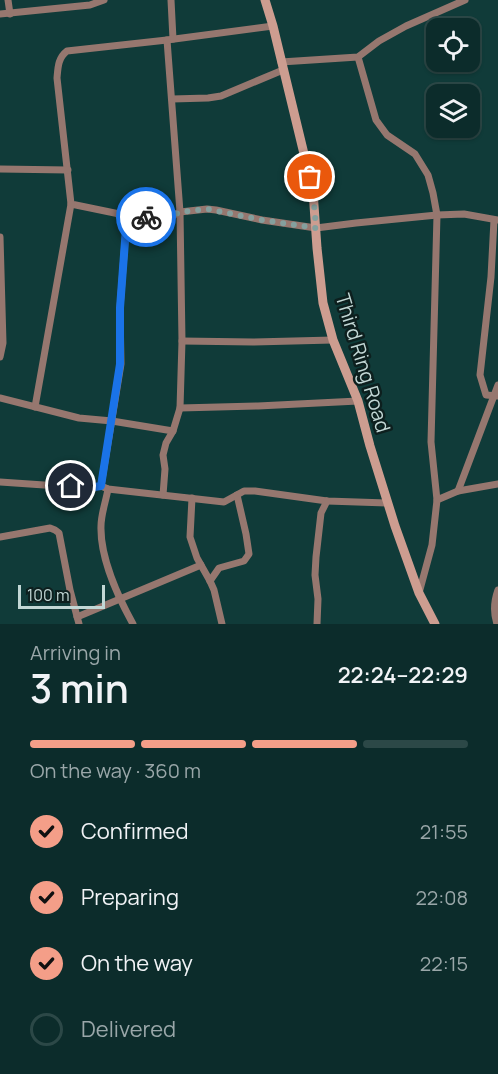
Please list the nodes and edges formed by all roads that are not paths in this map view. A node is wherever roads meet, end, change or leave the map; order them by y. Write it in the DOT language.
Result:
graph roads {
  1 [pos="8,0"];
  2 [pos="104,0"];
  3 [pos="171,0"];
  4 [pos="265,0"];
  5 [pos="465,0"];
  6 [pos="0,14"];
  7 [pos="10,14"];
  8 [pos="273,26"];
  9 [pos="170,40"];
  10 [pos="358,57"];
  11 [pos="282,66"];
  12 [pos="172,99"];
  13 [pos="0,169"];
  14 [pos="68,170"];
  15 [pos="71,204"];
  16 [pos="180,212"];
  17 [pos="118,214"];
  18 [pos="437,215"];
  19 [pos="134,216"];
  20 [pos="166,219"];
  21 [pos="496,220"];
  22 [pos="180,227"];
  23 [pos="126,228"];
  24 [pos="316,228"];
  25 [pos="0,237"];
  26 [pos="182,340"];
  27 [pos="333,340"];
  28 [pos="0,357"];
  29 [pos="498,385"];
  30 [pos="496,396"];
  31 [pos="0,398"];
  32 [pos="358,401"];
  33 [pos="35,407"];
  34 [pos="180,408"];
  35 [pos="112,421"];
  36 [pos="173,431"];
  37 [pos="0,482"];
  38 [pos="498,484"];
  39 [pos="105,488"];
  40 [pos="458,491"];
  41 [pos="163,495"];
  42 [pos="237,495"];
  43 [pos="192,498"];
  44 [pos="437,500"];
  45 [pos="327,501"];
  46 [pos="387,503"];
  47 [pos="0,537"];
  48 [pos="201,565"];
  49 [pos="210,581"];
  50 [pos="498,590"];
  51 [pos="419,593"];
  52 [pos="119,599"];
  53 [pos="78,621"];
  54 [pos="133,624"];
  55 [pos="222,624"];
  56 [pos="317,624"];
  57 [pos="435,624"];
  58 [pos="497,624"];
  1 -- 7 [label="street"];
  2 -- 7 [label="street"];
  3 -- 9 [label="street"];
  4 -- 8 [label="street, Third Ring Road"];
  5 -- 10 [label="street"];
  6 -- 7 [label="street"];
  8 -- 9 [label="street"];
  8 -- 11 [label="street, Third Ring Road"];
  9 -- 12 [label="street"];
  9 -- 14 [label="street"];
  10 -- 11 [label="street"];
  10 -- 18 [label="street"];
  11 -- 12 [label="street"];
  11 -- 24 [label="street, Third Ring Road"];
  12 -- 16 [label="street"];
  13 -- 14 [label="street"];
  14 -- 15 [label="street"];
  15 -- 17 [label="street"];
  15 -- 33 [label="street"];
  16 -- 20 [label="street"];
  16 -- 22 [label="street"];
  16 -- 24 [label="street"];
  17 -- 19 [label="street"];
  17 -- 23 [label="street"];
  18 -- 21 [label="street"];
  18 -- 24 [label="street"];
  18 -- 44 [label="street"];
  19 -- 20 [label="street"];
  19 -- 23 [label="street"];
  20 -- 22 [label="street"];
  21 -- 30 [label="street"];
  22 -- 26 [label="street"];
  23 -- 35 [label="street"];
  24 -- 27 [label="street, Third Ring Road"];
  25 -- 28 [label="street"];
  26 -- 27 [label="street"];
  26 -- 34 [label="street"];
  27 -- 32 [label="street, Third Ring Road"];
  29 -- 30 [label="street"];
  30 -- 40 [label="street"];
  31 -- 33 [label="street"];
  32 -- 34 [label="street"];
  32 -- 46 [label="street, Third Ring Road"];
  33 -- 35 [label="street"];
  34 -- 36 [label="street"];
  35 -- 36 [label="street"];
  35 -- 39 [label="street"];
  36 -- 41 [label="street"];
  37 -- 39 [label="street"];
  38 -- 40 [label="street"];
  39 -- 41 [label="street"];
  39 -- 52 [label="street"];
  40 -- 44 [label="street"];
  41 -- 43 [label="street"];
  42 -- 43 [label="street"];
  42 -- 45 [label="street"];
  42 -- 49 [label="street"];
  43 -- 48 [label="street"];
  44 -- 51 [label="street"];
  45 -- 46 [label="street"];
  45 -- 56 [label="street"];
  46 -- 51 [label="street, Third Ring Road"];
  47 -- 53 [label="street"];
  48 -- 49 [label="street"];
  48 -- 52 [label="street"];
  49 -- 55 [label="street"];
  50 -- 58 [label="street"];
  51 -- 57 [label="street, Third Ring Road"];
  52 -- 53 [label="street"];
  52 -- 54 [label="street"];
}
